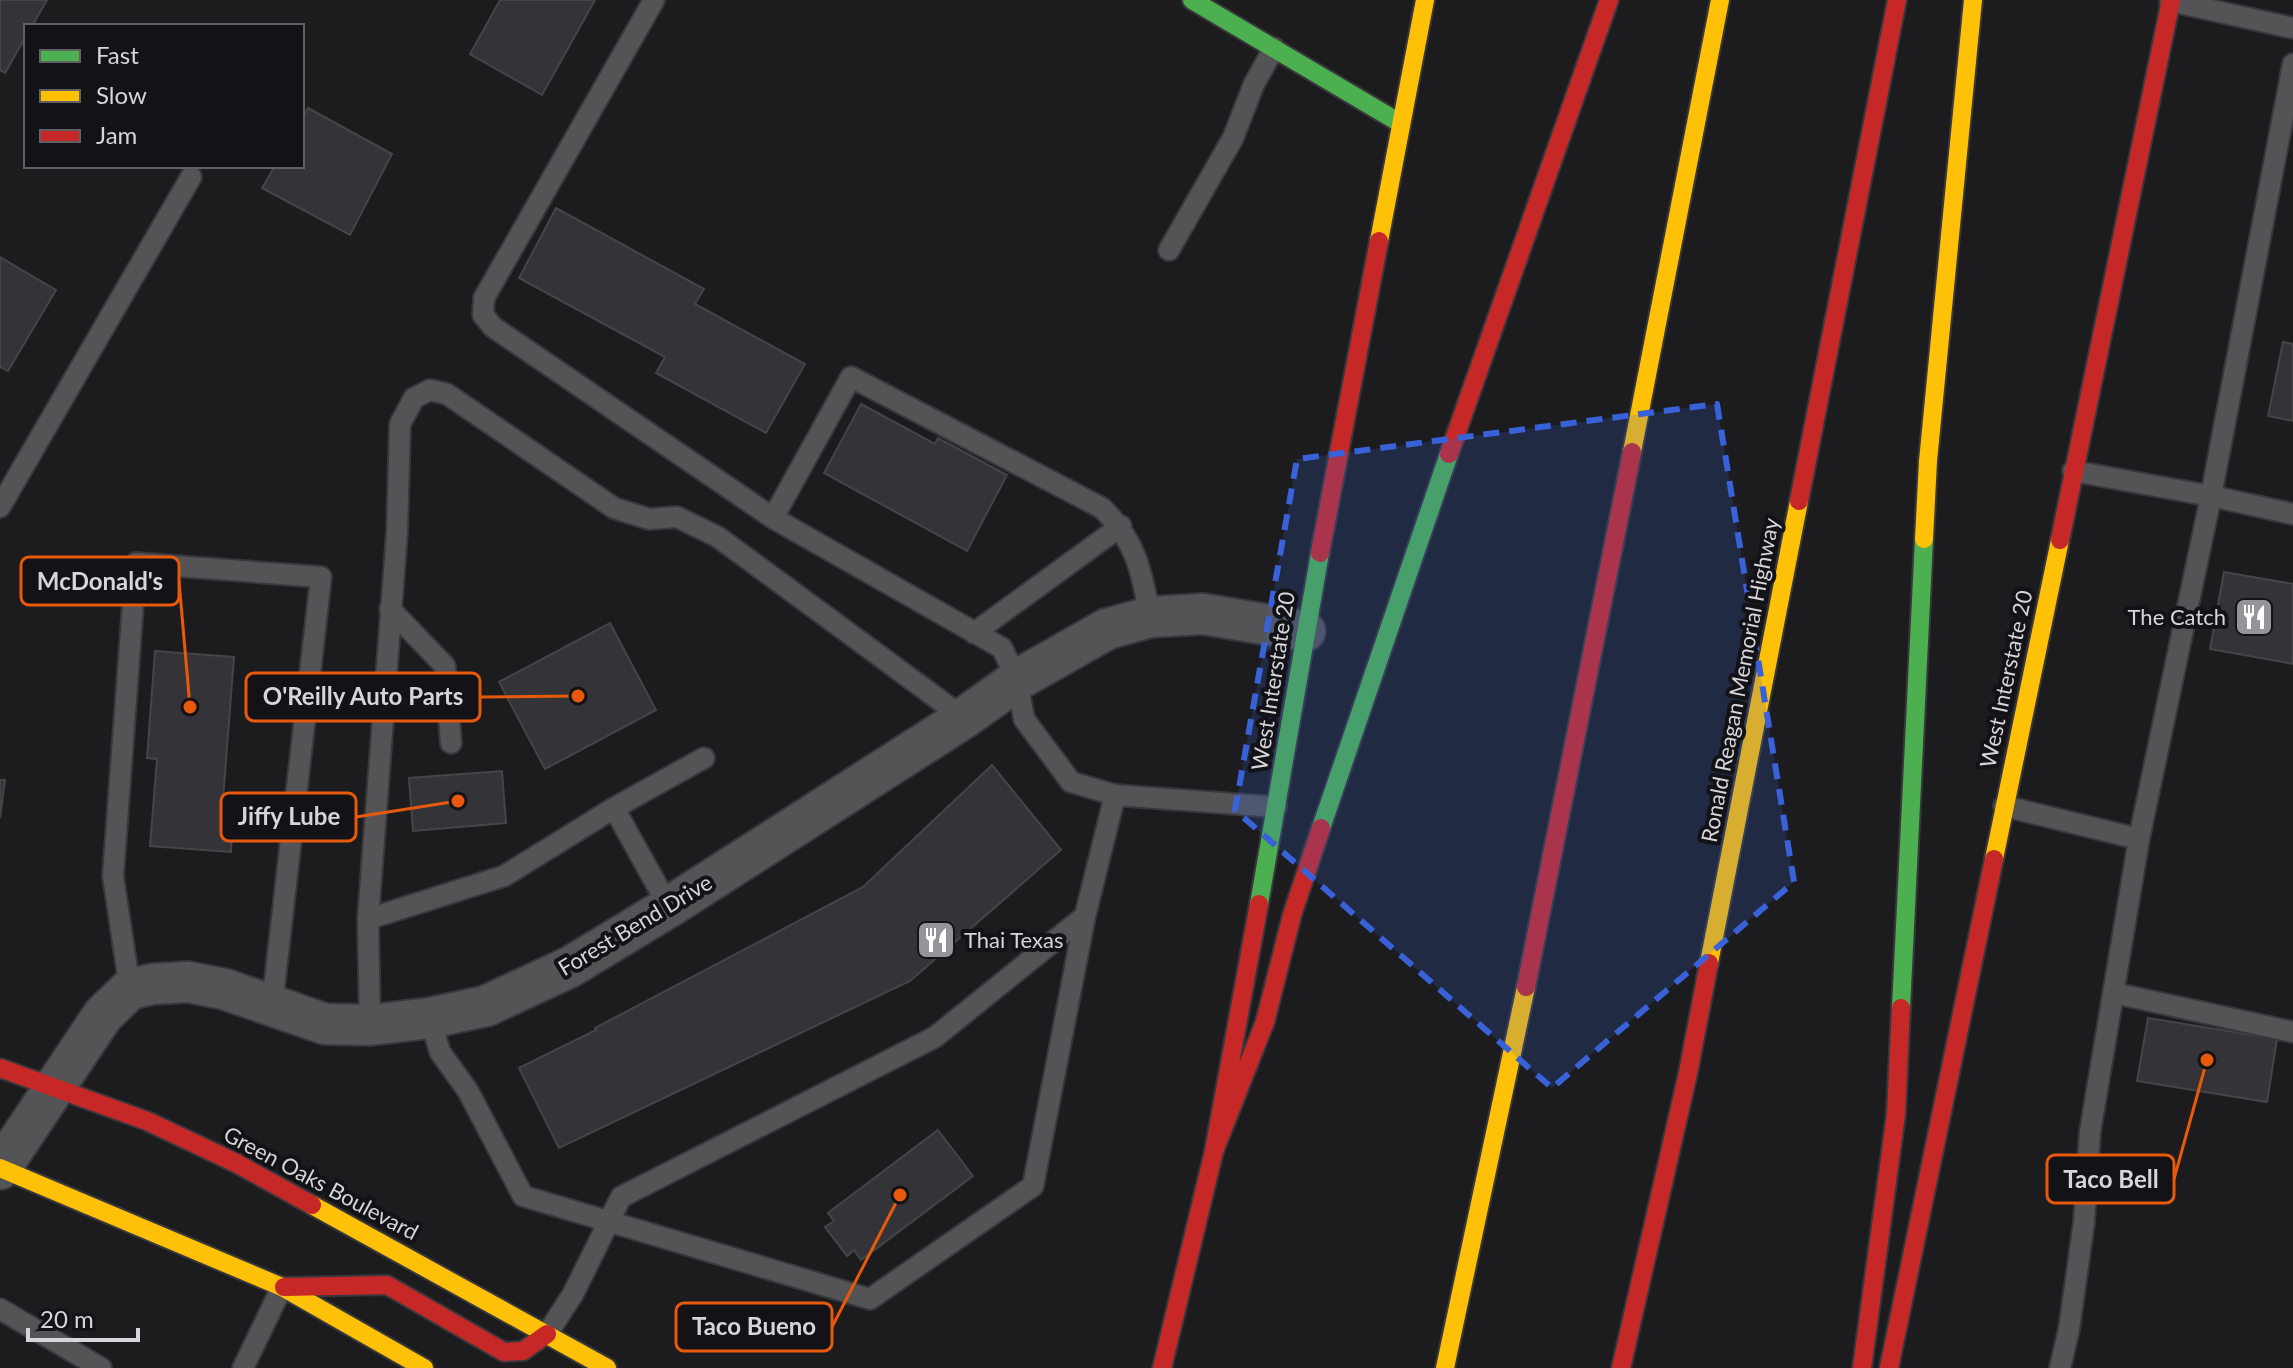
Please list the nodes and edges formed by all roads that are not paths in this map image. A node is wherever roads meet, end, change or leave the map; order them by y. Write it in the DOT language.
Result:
graph roads {
  1 [pos="654,0"];
  2 [pos="1192,0"];
  3 [pos="1425,0"];
  4 [pos="1609,0"];
  5 [pos="1720,0"];
  6 [pos="1897,0"];
  7 [pos="1973,0"];
  8 [pos="2170,1"];
  9 [pos="2293,28"];
  10 [pos="1274,48"];
  11 [pos="2293,64"];
  12 [pos="1400,123"];
  13 [pos="191,177"];
  14 [pos="1169,250"];
  15 [pos="2073,471"];
  16 [pos="2211,496"];
  17 [pos="0,507"];
  18 [pos="2293,514"];
  19 [pos="773,518"];
  20 [pos="1121,526"];
  21 [pos="390,609"];
  22 [pos="1150,617"];
  23 [pos="1305,631"];
  24 [pos="974,633"];
  25 [pos="1017,680"];
  26 [pos="964,718"];
  27 [pos="451,743"];
  28 [pos="704,758"];
  29 [pos="1115,795"];
  30 [pos="2004,806"];
  31 [pos="1276,807"];
  32 [pos="614,808"];
  33 [pos="2139,839"];
  34 [pos="669,907"];
  35 [pos="1085,916"];
  36 [pos="368,919"];
  37 [pos="130,989"];
  38 [pos="2114,993"];
  39 [pos="272,1006"];
  40 [pos="430,1018"];
  41 [pos="370,1025"];
  42 [pos="2293,1032"];
  43 [pos="0,1068"];
  44 [pos="54,1086"];
  45 [pos="1214,1151"];
  46 [pos="0,1168"];
  47 [pos="609,1220"];
  48 [pos="1188,1264"];
  49 [pos="282,1287"];
  50 [pos="1,1313"];
  51 [pos="547,1334"];
  52 [pos="1187,1338"];
  53 [pos="1149,1342"];
  54 [pos="101,1368"];
  55 [pos="243,1368"];
  56 [pos="424,1368"];
  57 [pos="607,1368"];
  58 [pos="1162,1368"];
  59 [pos="1445,1368"];
  60 [pos="1621,1368"];
  61 [pos="1862,1368"];
  62 [pos="1889,1368"];
  63 [pos="2060,1368"];
  1 -- 19 [label="lane"];
  2 -- 10 [label="main road"];
  3 -- 12 [label="main road, West Interstate 20"];
  4 -- 45 [label="main road"];
  5 -- 59 [label="main road"];
  6 -- 60 [label="main road, Ronald Reagan Memorial Highway"];
  7 -- 61 [label="main road"];
  8 -- 9 [label="lane"];
  8 -- 15 [label="main road, West Interstate 20"];
  10 -- 12 [label="main road"];
  10 -- 14 [label="lane"];
  11 -- 16 [label="lane"];
  12 -- 23 [label="main road, West Interstate 20"];
  13 -- 17 [label="lane"];
  15 -- 16 [label="lane"];
  15 -- 30 [label="main road, West Interstate 20"];
  16 -- 18 [label="lane"];
  16 -- 33 [label="lane"];
  19 -- 20 [label="lane"];
  19 -- 24 [label="lane"];
  20 -- 22 [label="lane"];
  20 -- 24 [label="lane"];
  21 -- 26 [label="lane"];
  21 -- 27 [label="lane"];
  21 -- 36 [label="lane"];
  22 -- 23 [label="street, Forest Bend Drive"];
  22 -- 25 [label="street, Forest Bend Drive"];
  23 -- 31 [label="main road, West Interstate 20"];
  24 -- 25 [label="lane"];
  25 -- 26 [label="street, Forest Bend Drive"];
  25 -- 29 [label="lane"];
  26 -- 34 [label="street, Forest Bend Drive"];
  28 -- 32 [label="lane"];
  29 -- 31 [label="lane"];
  29 -- 35 [label="lane"];
  30 -- 33 [label="lane"];
  30 -- 62 [label="main road, West Interstate 20"];
  31 -- 45 [label="main road, West Interstate 20"];
  32 -- 34 [label="lane"];
  32 -- 36 [label="lane"];
  33 -- 38 [label="lane"];
  34 -- 40 [label="street, Forest Bend Drive"];
  35 -- 47 [label="lane"];
  35 -- 47 [label="lane"];
  36 -- 41 [label="lane"];
  37 -- 39 [label="street, Forest Bend Drive"];
  37 -- 39 [label="lane"];
  37 -- 44 [label="street"];
  38 -- 42 [label="lane"];
  38 -- 63 [label="lane"];
  39 -- 41 [label="street, Forest Bend Drive"];
  40 -- 41 [label="street, Forest Bend Drive"];
  40 -- 47 [label="lane"];
  43 -- 44 [label="main road, Green Oaks Boulevard"];
  44 -- 46 [label="street"];
  44 -- 51 [label="main road, Green Oaks Boulevard"];
  45 -- 48 [label="main road, West Interstate 20"];
  46 -- 49 [label="main road"];
  47 -- 51 [label="lane"];
  48 -- 52 [label="main road"];
  48 -- 53 [label="main road"];
  48 -- 58 [label="main road, West Interstate 20"];
  49 -- 51 [label="main road"];
  49 -- 55 [label="lane"];
  49 -- 56 [label="main road"];
  50 -- 54 [label="lane"];
  51 -- 57 [label="main road, Green Oaks Boulevard"];
}
